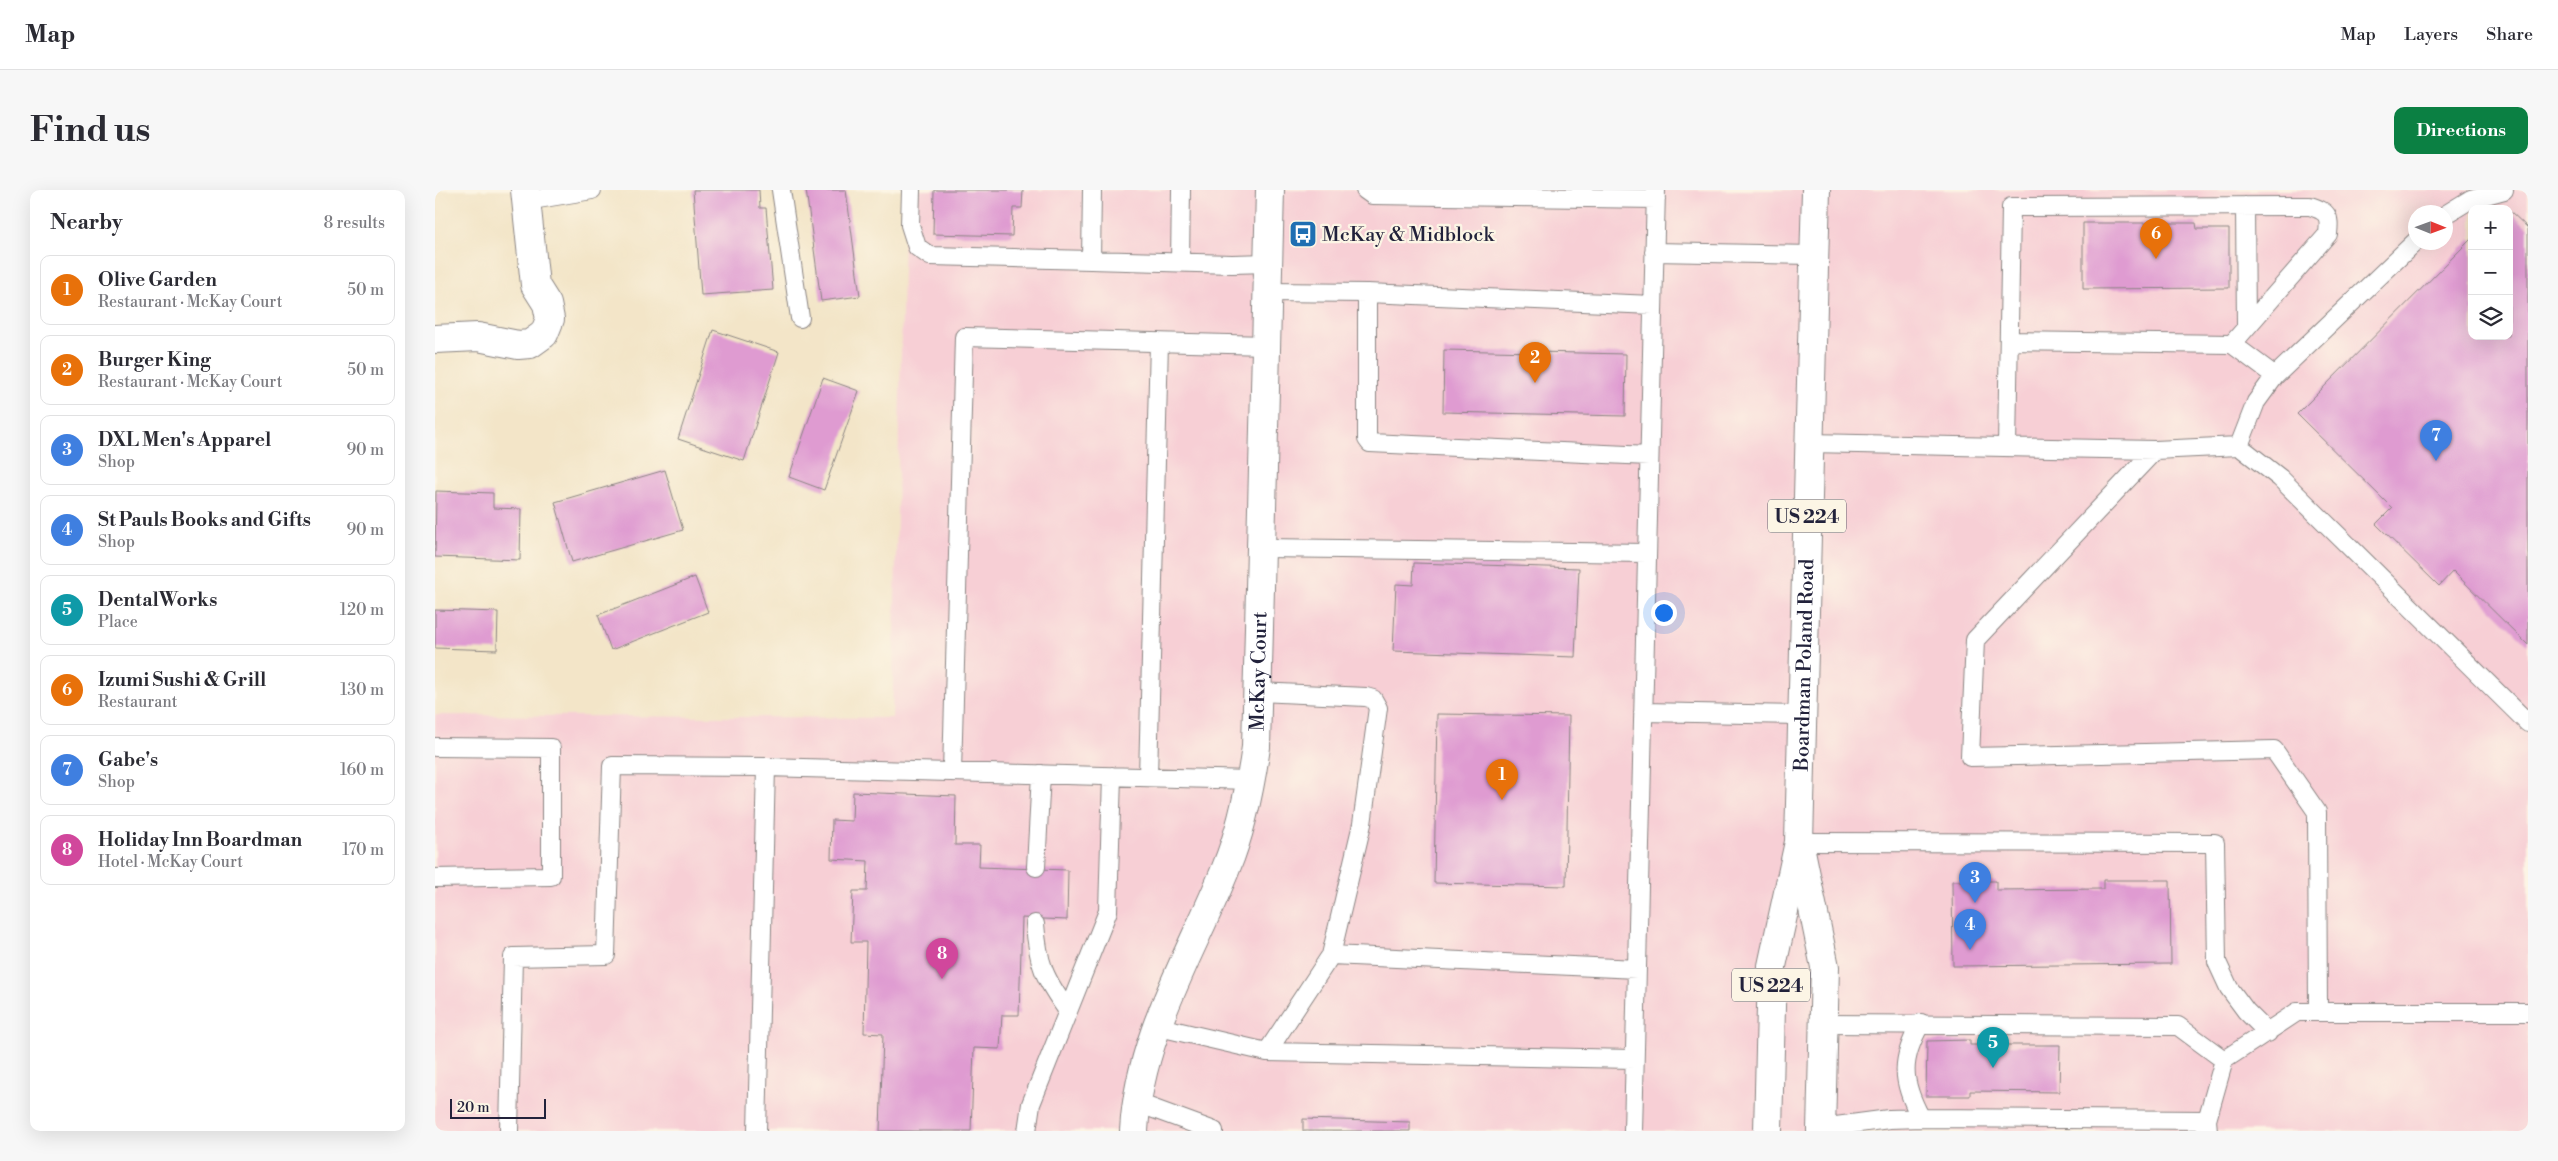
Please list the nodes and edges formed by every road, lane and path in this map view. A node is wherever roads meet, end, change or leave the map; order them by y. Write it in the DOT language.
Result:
graph roads {
  1 [pos="592,190"];
  2 [pos="781,190"];
  3 [pos="911,190"];
  4 [pos="1092,190"];
  5 [pos="1181,190"];
  6 [pos="1270,190"];
  7 [pos="1365,190"];
  8 [pos="1816,190"];
  9 [pos="2504,190"];
  10 [pos="1463,194"];
  11 [pos="1656,194"];
  12 [pos="526,195"];
  13 [pos="2245,206"];
  14 [pos="2453,210"];
  15 [pos="2408,249"];
  16 [pos="1654,252"];
  17 [pos="1814,255"];
  18 [pos="1091,260"];
  19 [pos="1180,262"];
  20 [pos="1268,263"];
  21 [pos="1267,292"];
  22 [pos="1367,293"];
  23 [pos="1653,305"];
  24 [pos="800,318"];
  25 [pos="2246,326"];
  26 [pos="435,338"];
  27 [pos="2009,340"];
  28 [pos="1159,342"];
  29 [pos="2232,344"];
  30 [pos="1266,345"];
  31 [pos="2275,376"];
  32 [pos="1809,443"];
  33 [pos="2239,446"];
  34 [pos="2007,447"];
  35 [pos="2155,450"];
  36 [pos="1649,456"];
  37 [pos="1261,548"];
  38 [pos="1647,553"];
  39 [pos="1257,692"];
  40 [pos="1643,712"];
  41 [pos="1802,715"];
  42 [pos="2528,723"];
  43 [pos="435,747"];
  44 [pos="766,767"];
  45 [pos="952,772"];
  46 [pos="1041,774"];
  47 [pos="1112,776"];
  48 [pos="1148,777"];
  49 [pos="1251,780"];
  50 [pos="1799,842"];
  51 [pos="1036,867"];
  52 [pos="435,878"];
  53 [pos="1035,924"];
  54 [pos="1331,955"];
  55 [pos="1637,969"];
  56 [pos="1068,1011"];
  57 [pos="2318,1012"];
  58 [pos="2528,1012"];
  59 [pos="1921,1023"];
  60 [pos="1823,1024"];
  61 [pos="1155,1026"];
  62 [pos="2268,1033"];
  63 [pos="1267,1052"];
  64 [pos="1634,1059"];
  65 [pos="2224,1060"];
  66 [pos="1135,1102"];
  67 [pos="1921,1118"];
  68 [pos="2207,1126"];
  69 [pos="1821,1129"];
  70 [pos="509,1131"];
  71 [pos="757,1131"];
  72 [pos="1027,1131"];
  73 [pos="1133,1131"];
  74 [pos="1213,1131"];
  75 [pos="1633,1131"];
  76 [pos="1768,1131"];
  1 -- 12 [label="lane"];
  2 -- 24 [label="lane"];
  3 -- 18 [label="lane"];
  4 -- 18 [label="lane"];
  5 -- 19 [label="lane"];
  6 -- 20 [label="main road, McKay Court"];
  7 -- 10 [label="lane"];
  8 -- 17 [label="main road, Boardman Poland Road / US 224"];
  9 -- 14 [label="lane"];
  10 -- 11 [label="lane"];
  11 -- 16 [label="lane"];
  12 -- 26 [label="main road"];
  13 -- 25 [label="lane"];
  13 -- 25 [label="lane"];
  13 -- 27 [label="lane"];
  15 -- 31 [label="lane"];
  16 -- 17 [label="lane"];
  16 -- 23 [label="lane"];
  17 -- 32 [label="main road, Boardman Poland Road / US 224"];
  18 -- 19 [label="lane"];
  19 -- 20 [label="lane"];
  20 -- 21 [label="main road, McKay Court"];
  21 -- 22 [label="lane"];
  21 -- 30 [label="main road, McKay Court"];
  22 -- 23 [label="lane"];
  22 -- 36 [label="lane"];
  23 -- 36 [label="lane"];
  25 -- 29 [label="lane"];
  27 -- 29 [label="lane"];
  27 -- 34 [label="lane"];
  28 -- 30 [label="lane"];
  28 -- 45 [label="lane"];
  28 -- 48 [label="lane"];
  29 -- 31 [label="lane"];
  30 -- 37 [label="main road, McKay Court"];
  31 -- 33 [label="lane"];
  32 -- 34 [label="lane"];
  32 -- 41 [label="main road, Boardman Poland Road / US 224"];
  33 -- 35 [label="lane"];
  33 -- 42 [label="lane"];
  34 -- 35 [label="lane"];
  35 -- 57 [label="lane"];
  36 -- 38 [label="lane"];
  37 -- 38 [label="lane"];
  37 -- 39 [label="main road, McKay Court"];
  38 -- 40 [label="lane"];
  39 -- 49 [label="main road, McKay Court"];
  39 -- 54 [label="lane"];
  40 -- 41 [label="lane"];
  40 -- 55 [label="lane"];
  41 -- 50 [label="main road, Boardman Poland Road / US 224"];
  43 -- 52 [label="lane"];
  44 -- 45 [label="lane"];
  44 -- 70 [label="lane"];
  44 -- 71 [label="lane"];
  45 -- 46 [label="lane"];
  46 -- 47 [label="lane"];
  46 -- 51 [label="lane"];
  47 -- 48 [label="lane"];
  47 -- 56 [label="lane"];
  48 -- 49 [label="lane"];
  49 -- 61 [label="main road, McKay Court"];
  50 -- 60 [label="main road, Boardman Poland Road / US 224"];
  50 -- 62 [label="lane"];
  50 -- 76 [label="main road, Boardman Poland Road / US 224"];
  53 -- 56 [label="lane"];
  54 -- 55 [label="lane"];
  54 -- 63 [label="lane"];
  55 -- 64 [label="lane"];
  56 -- 72 [label="lane"];
  57 -- 58 [label="lane"];
  57 -- 62 [label="lane"];
  59 -- 60 [label="lane"];
  59 -- 65 [label="lane"];
  59 -- 67 [label="lane"];
  60 -- 69 [label="main road, Boardman Poland Road / US 224"];
  61 -- 63 [label="lane"];
  61 -- 66 [label="main road, McKay Court"];
  62 -- 65 [label="lane"];
  63 -- 64 [label="lane"];
  64 -- 75 [label="lane"];
  65 -- 68 [label="lane"];
  66 -- 73 [label="main road, McKay Court"];
  66 -- 74 [label="lane"];
  67 -- 68 [label="lane"];
  67 -- 69 [label="lane"];
}
